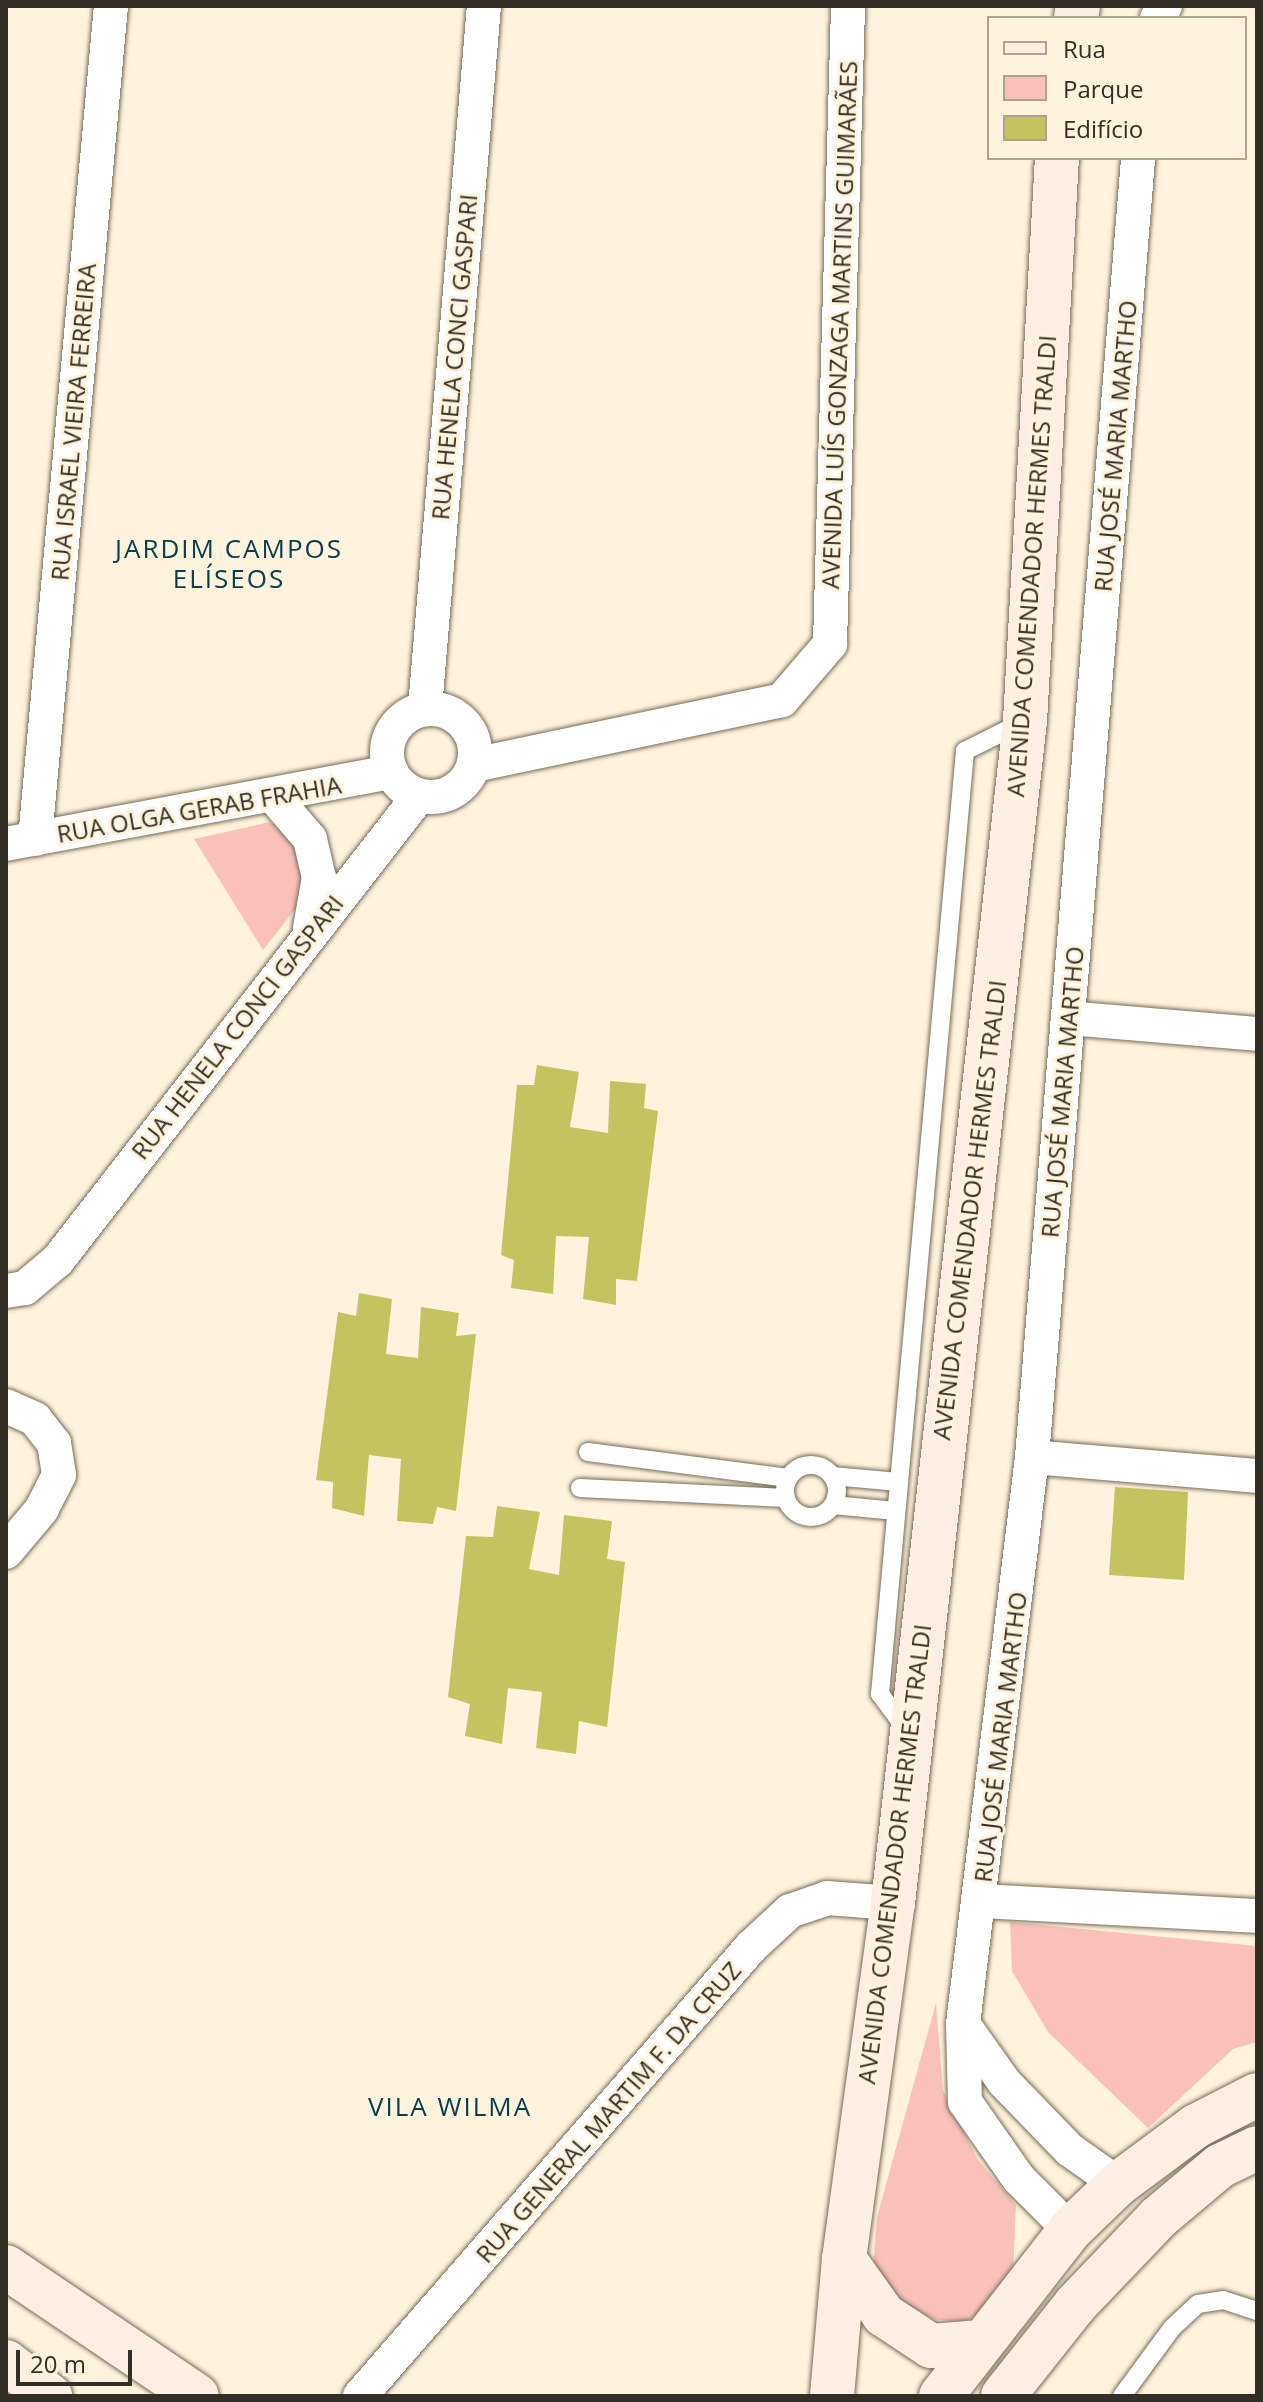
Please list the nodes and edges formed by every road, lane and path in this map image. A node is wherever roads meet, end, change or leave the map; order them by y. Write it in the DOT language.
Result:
graph roads {
  1 [pos="111,6"];
  2 [pos="484,6"];
  3 [pos="848,6"];
  4 [pos="1057,160"];
  5 [pos="1138,160"];
  6 [pos="425,708"];
  7 [pos="1025,721"];
  8 [pos="474,765"];
  9 [pos="391,772"];
  10 [pos="419,796"];
  11 [pos="274,797"];
  12 [pos="21,842"];
  13 [pos="309,933"];
  14 [pos="1068,1018"];
  15 [pos="1257,1034"];
  16 [pos="6,1291"];
  17 [pos="6,1406"];
  18 [pos="588,1452"];
  19 [pos="1032,1457"];
  20 [pos="832,1476"];
  21 [pos="1257,1476"];
  22 [pos="788,1478"];
  23 [pos="899,1482"];
  24 [pos="580,1488"];
  25 [pos="786,1498"];
  26 [pos="833,1505"];
  27 [pos="896,1511"];
  28 [pos="6,1552"];
  29 [pos="908,1731"];
  30 [pos="980,1901"];
  31 [pos="893,1903"];
  32 [pos="1257,1916"];
  33 [pos="963,2024"];
  34 [pos="1257,2095"];
  35 [pos="1257,2148"];
  36 [pos="1118,2184"];
  37 [pos="1070,2230"];
  38 [pos="844,2259"];
  39 [pos="6,2267"];
  40 [pos="1257,2311"];
  41 [pos="981,2342"];
  42 [pos="6,2362"];
  43 [pos="50,2396"];
  44 [pos="197,2396"];
  45 [pos="360,2396"];
  46 [pos="832,2396"];
  47 [pos="941,2396"];
  48 [pos="1003,2396"];
  49 [pos="1122,2396"];
  1 -- 12 [label="street, RUA ISRAEL VIEIRA FERREIRA"];
  2 -- 6 [label="street, RUA HENELA CONCI GASPARI"];
  3 -- 8 [label="street, AVENIDA LUÍS GONZAGA MARTINS GUIMARÃES"];
  4 -- 7 [label="main road, AVENIDA COMENDADOR HERMES TRALDI"];
  5 -- 14 [label="street, RUA JOSÉ MARIA MARTHO"];
  6 -- 8 [label="street"];
  6 -- 9 [label="street"];
  7 -- 23 [label="lane"];
  7 -- 29 [label="main road, AVENIDA COMENDADOR HERMES TRALDI"];
  8 -- 10 [label="street"];
  9 -- 10 [label="street"];
  9 -- 11 [label="street, RUA OLGA GERAB FRAHIA"];
  10 -- 13 [label="street, RUA HENELA CONCI GASPARI"];
  11 -- 12 [label="street, RUA OLGA GERAB FRAHIA"];
  11 -- 13 [label="street"];
  13 -- 16 [label="street, RUA HENELA CONCI GASPARI"];
  14 -- 15 [label="street"];
  14 -- 19 [label="street, RUA JOSÉ MARIA MARTHO"];
  17 -- 28 [label="street"];
  18 -- 22 [label="lane"];
  19 -- 21 [label="street"];
  19 -- 30 [label="street, RUA JOSÉ MARIA MARTHO"];
  20 -- 22 [label="lane"];
  20 -- 23 [label="lane"];
  20 -- 26 [label="lane"];
  22 -- 25 [label="lane"];
  23 -- 27 [label="lane"];
  24 -- 25 [label="lane"];
  25 -- 26 [label="lane"];
  26 -- 27 [label="lane"];
  27 -- 29 [label="lane"];
  29 -- 31 [label="main road, AVENIDA COMENDADOR HERMES TRALDI"];
  30 -- 32 [label="street"];
  30 -- 33 [label="street, RUA JOSÉ MARIA MARTHO"];
  31 -- 38 [label="main road, AVENIDA COMENDADOR HERMES TRALDI"];
  31 -- 45 [label="street, RUA GENERAL MARTIM F. DA CRUZ"];
  33 -- 36 [label="street"];
  33 -- 37 [label="street, RUA JOSÉ MARIA MARTHO"];
  34 -- 36 [label="main road"];
  35 -- 48 [label="main road"];
  36 -- 37 [label="main road"];
  37 -- 41 [label="main road"];
  38 -- 41 [label="main road"];
  38 -- 46 [label="main road, AVENIDA COMENDADOR HERMES TRALDI"];
  39 -- 44 [label="main road"];
  40 -- 49 [label="lane"];
  41 -- 47 [label="main road"];
  42 -- 43 [label="main road"];
}
